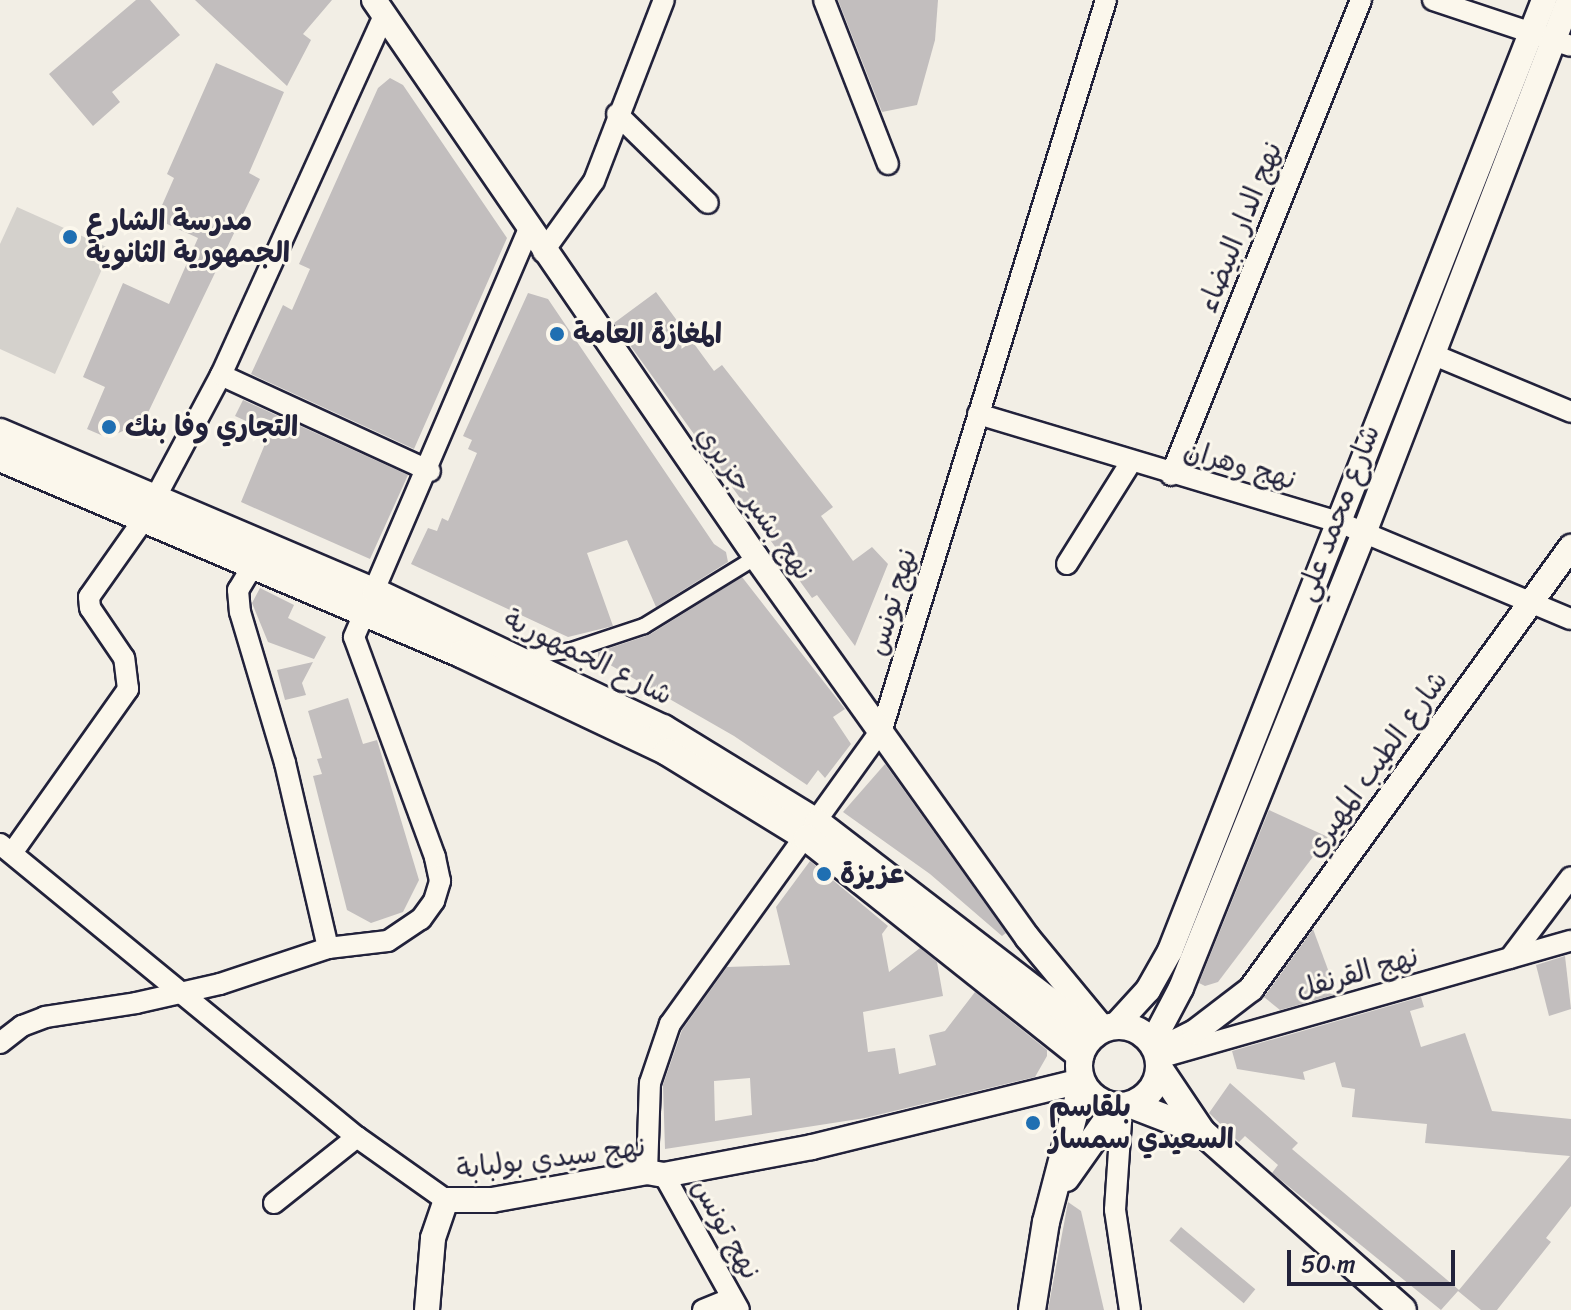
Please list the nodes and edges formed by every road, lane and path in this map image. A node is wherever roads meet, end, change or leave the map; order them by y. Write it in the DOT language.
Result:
graph roads {
  1 [pos="664,0"];
  2 [pos="824,0"];
  3 [pos="1106,0"];
  4 [pos="1361,0"];
  5 [pos="1433,0"];
  6 [pos="1544,0"];
  7 [pos="1569,0"];
  8 [pos="378,9"];
  9 [pos="1551,39"];
  10 [pos="617,114"];
  11 [pos="888,164"];
  12 [pos="708,203"];
  13 [pos="529,229"];
  14 [pos="543,252"];
  15 [pos="1432,354"];
  16 [pos="221,375"];
  17 [pos="1571,412"];
  18 [pos="978,414"];
  19 [pos="0,432"];
  20 [pos="0,458"];
  21 [pos="1131,462"];
  22 [pos="430,471"];
  23 [pos="1171,475"];
  24 [pos="150,508"];
  25 [pos="1341,523"];
  26 [pos="1364,533"];
  27 [pos="1571,547"];
  28 [pos="756,557"];
  29 [pos="1067,564"];
  30 [pos="252,567"];
  31 [pos="376,592"];
  32 [pos="1531,601"];
  33 [pos="363,615"];
  34 [pos="1571,619"];
  35 [pos="520,658"];
  36 [pos="882,729"];
  37 [pos="812,830"];
  38 [pos="6,848"];
  39 [pos="1571,877"];
  40 [pos="1571,941"];
  41 [pos="328,948"];
  42 [pos="1510,958"];
  43 [pos="181,992"];
  44 [pos="0,1043"];
  45 [pos="1092,1052"];
  46 [pos="1157,1055"];
  47 [pos="1123,1106"];
  48 [pos="1202,1132"];
  49 [pos="357,1137"];
  50 [pos="655,1173"];
  51 [pos="1057,1191"];
  52 [pos="446,1200"];
  53 [pos="274,1203"];
  54 [pos="736,1304"];
  55 [pos="427,1310"];
  56 [pos="703,1310"];
  57 [pos="1032,1310"];
  58 [pos="1130,1310"];
  59 [pos="1403,1310"];
  1 -- 10 [label="street"];
  2 -- 11 [label="street"];
  3 -- 18 [label="street, نهج تونس"];
  4 -- 23 [label="street, نهج الدار البيضاء"];
  5 -- 9 [label="street"];
  6 -- 9 [label="street, شارع محمد علي"];
  7 -- 9 [label="street, شارع محمد علي"];
  8 -- 13 [label="street, نهج بشير جزيري"];
  8 -- 16 [label="street"];
  9 -- 15 [label="street, شارع محمد علي"];
  9 -- 25 [label="street, شارع محمد علي"];
  10 -- 12 [label="street"];
  10 -- 14 [label="street"];
  13 -- 14 [label="street, نهج بشير جزيري"];
  13 -- 22 [label="street"];
  14 -- 28 [label="street, نهج بشير جزيري"];
  15 -- 17 [label="street"];
  15 -- 26 [label="street, شارع محمد علي"];
  16 -- 22 [label="street"];
  16 -- 24 [label="street"];
  18 -- 21 [label="street, نهج وهران"];
  18 -- 36 [label="street, نهج تونس"];
  19 -- 24 [label="main road, شارع الجمهورية"];
  20 -- 24 [label="main road, شارع الجمهورية"];
  21 -- 23 [label="street, نهج وهران"];
  21 -- 29 [label="street"];
  22 -- 31 [label="street"];
  23 -- 25 [label="street, نهج وهران"];
  24 -- 30 [label="main road, شارع الجمهورية"];
  24 -- 31 [label="main road, شارع الجمهورية"];
  24 -- 38 [label="street"];
  25 -- 26 [label="street, نهج وهران"];
  25 -- 45 [label="street, شارع محمد علي"];
  26 -- 32 [label="street, نهج وهران"];
  26 -- 46 [label="street, شارع محمد علي"];
  27 -- 32 [label="street, شارع الطيب المهيري"];
  28 -- 35 [label="street"];
  28 -- 36 [label="street, نهج بشير جزيري"];
  30 -- 33 [label="main road, شارع الجمهورية"];
  30 -- 41 [label="street"];
  31 -- 33 [label="street"];
  31 -- 35 [label="main road, شارع الجمهورية"];
  32 -- 34 [label="street, نهج وهران"];
  32 -- 46 [label="street, شارع الطيب المهيري"];
  33 -- 37 [label="main road, شارع الجمهورية"];
  33 -- 41 [label="street"];
  35 -- 37 [label="main road, شارع الجمهورية"];
  36 -- 37 [label="street, نهج تونس"];
  36 -- 45 [label="street, نهج بشير جزيري"];
  37 -- 45 [label="main road, شارع الجمهورية"];
  37 -- 50 [label="street, نهج تونس"];
  38 -- 43 [label="street, نهج سيدي بولبابة"];
  39 -- 42 [label="street"];
  40 -- 42 [label="street, نهج القرنفل"];
  41 -- 43 [label="street"];
  42 -- 46 [label="street, نهج القرنفل"];
  43 -- 44 [label="street"];
  43 -- 49 [label="street, نهج سيدي بولبابة"];
  45 -- 46 [label="main road"];
  45 -- 47 [label="main road"];
  45 -- 50 [label="street, نهج سيدي بولبابة"];
  45 -- 51 [label="main road"];
  46 -- 47 [label="main road"];
  46 -- 48 [label="main road"];
  47 -- 48 [label="main road"];
  47 -- 51 [label="main road"];
  47 -- 58 [label="street"];
  48 -- 59 [label="main road"];
  49 -- 52 [label="street, نهج سيدي بولبابة"];
  49 -- 53 [label="street"];
  50 -- 52 [label="street, نهج سيدي بولبابة"];
  50 -- 54 [label="street, نهج تونس"];
  51 -- 57 [label="main road"];
  52 -- 55 [label="street"];
  54 -- 56 [label="street"];
}
